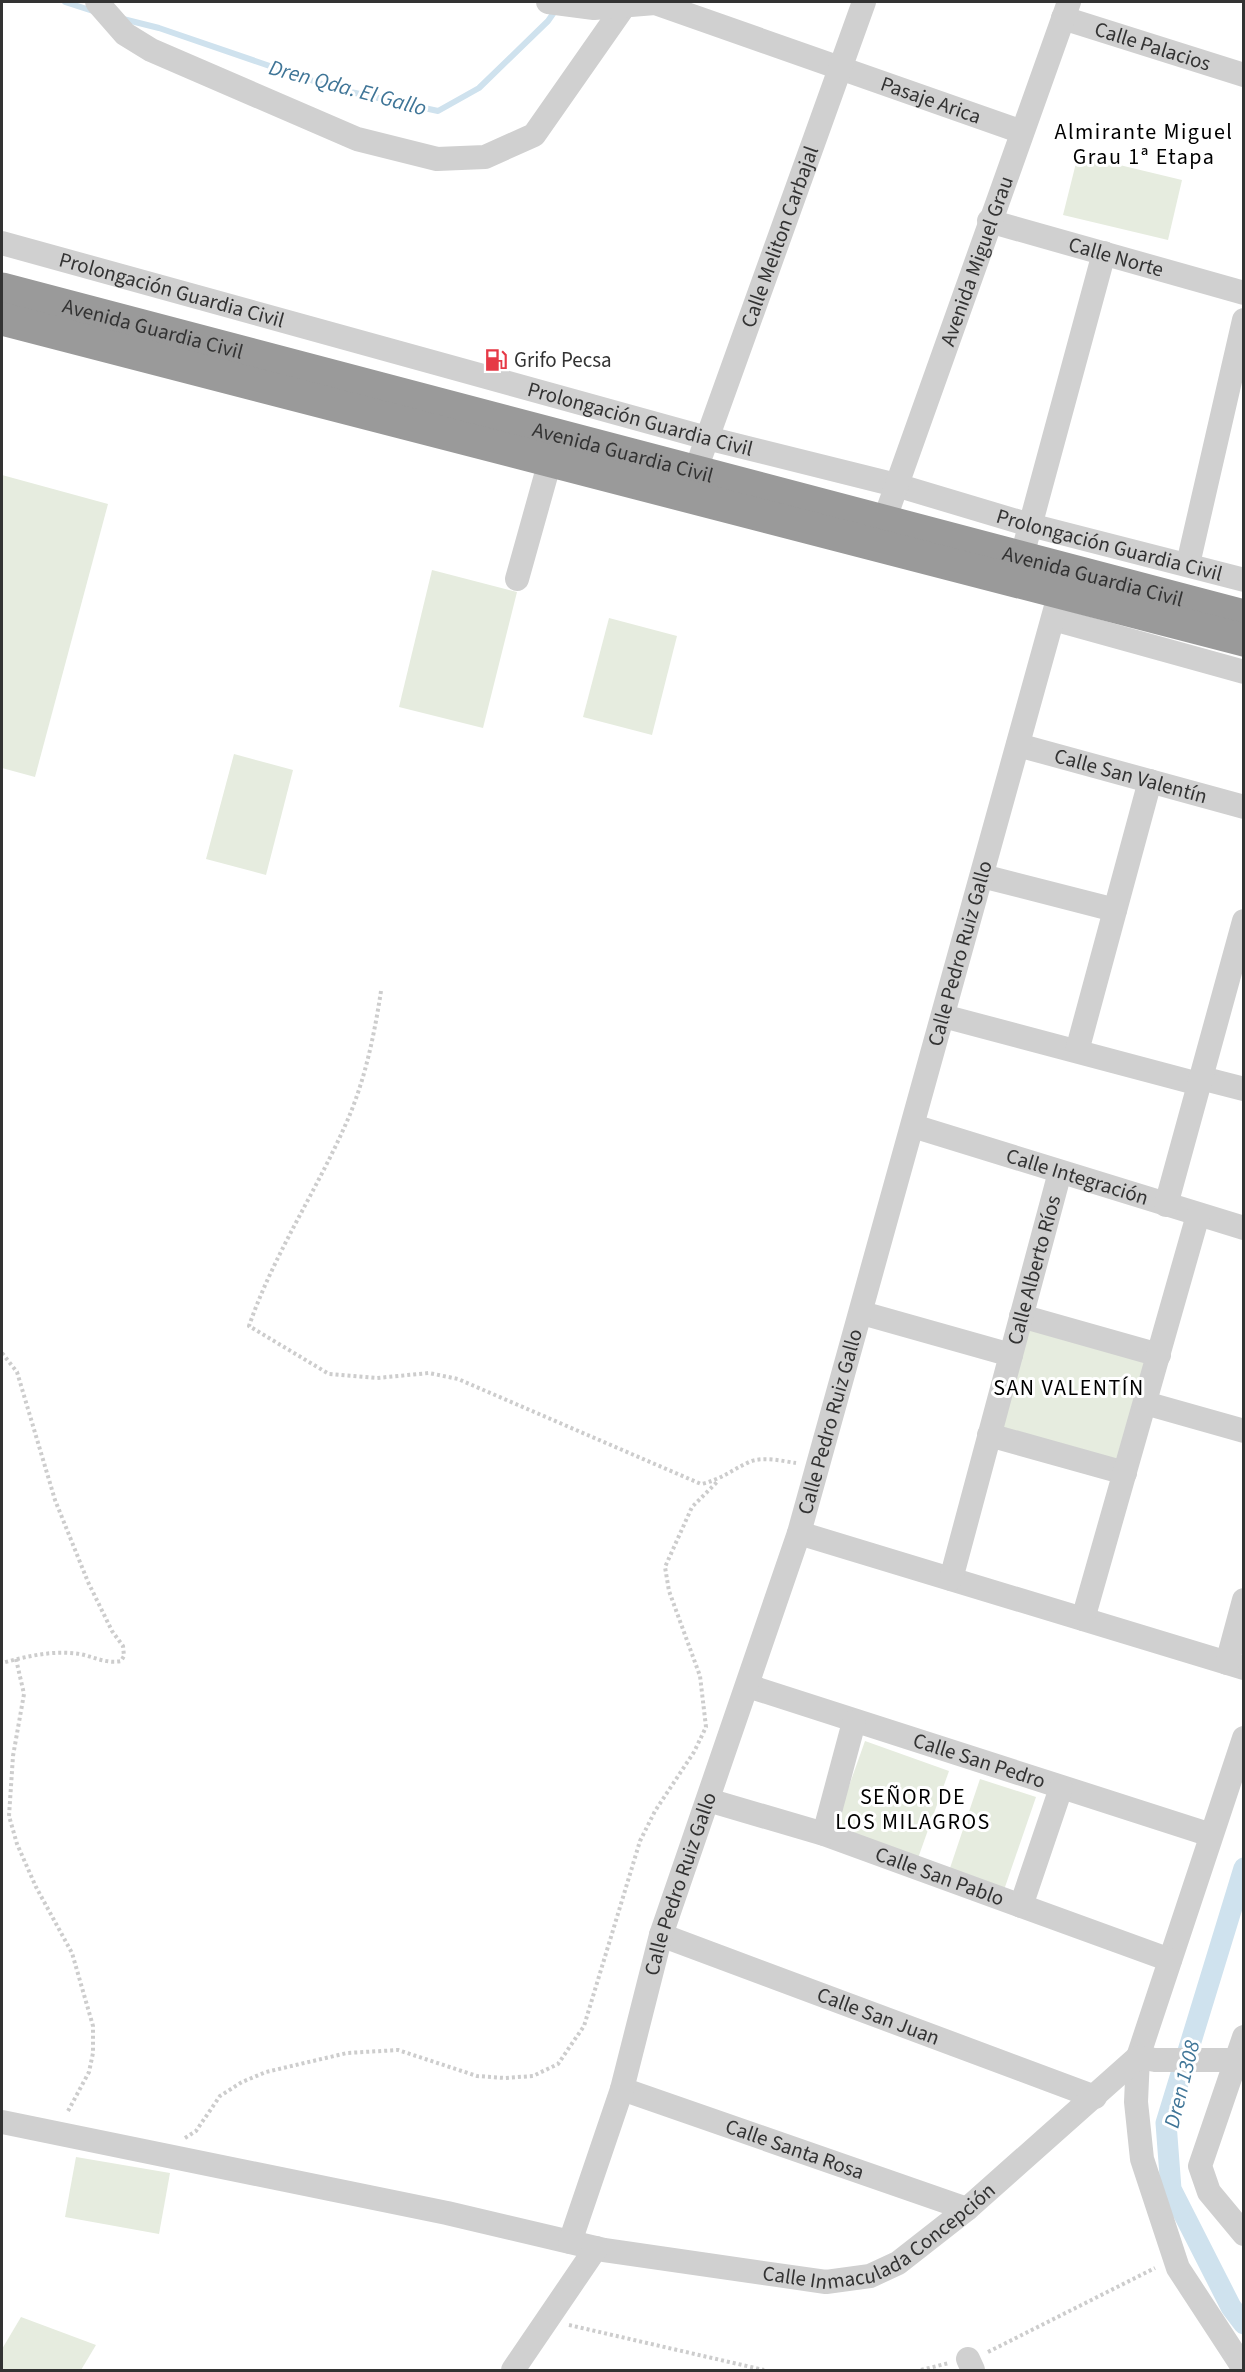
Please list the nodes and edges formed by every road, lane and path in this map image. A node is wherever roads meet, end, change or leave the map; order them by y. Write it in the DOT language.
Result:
graph roads {
  1 [pos="97,2"];
  2 [pos="548,2"];
  3 [pos="864,2"];
  4 [pos="626,4"];
  5 [pos="1066,10"];
  6 [pos="840,70"];
  7 [pos="1244,75"];
  8 [pos="1022,132"];
  9 [pos="989,221"];
  10 [pos="2,243"];
  11 [pos="1104,254"];
  12 [pos="2,289"];
  13 [pos="1244,293"];
  14 [pos="2,319"];
  15 [pos="1244,320"];
  16 [pos="336,337"];
  17 [pos="345,380"];
  18 [pos="545,394"];
  19 [pos="707,438"];
  20 [pos="556,449"];
  21 [pos="695,472"];
  22 [pos="896,485"];
  23 [pos="884,521"];
  24 [pos="1030,525"];
  25 [pos="1022,558"];
  26 [pos="1188,564"];
  27 [pos="517,579"];
  28 [pos="1244,580"];
  29 [pos="1056,605"];
  30 [pos="1244,616"];
  31 [pos="1244,640"];
  32 [pos="1244,672"];
  33 [pos="1018,745"];
  34 [pos="1150,781"];
  35 [pos="1244,807"];
  36 [pos="982,876"];
  37 [pos="1115,910"];
  38 [pos="1244,921"];
  39 [pos="1240,950"];
  40 [pos="381,991"];
  41 [pos="943,1016"];
  42 [pos="1077,1051"];
  43 [pos="1200,1081"];
  44 [pos="1244,1089"];
  45 [pos="913,1126"];
  46 [pos="1060,1172"];
  47 [pos="1166,1205"];
  48 [pos="1198,1215"];
  49 [pos="1244,1228"];
  50 [pos="862,1313"];
  51 [pos="1021,1316"];
  52 [pos="2,1353"];
  53 [pos="1159,1355"];
  54 [pos="1011,1356"];
  55 [pos="1145,1403"];
  56 [pos="1244,1431"];
  57 [pos="989,1435"];
  58 [pos="818,1467"];
  59 [pos="1125,1473"];
  60 [pos="718,1481"];
  61 [pos="799,1533"];
  62 [pos="951,1579"];
  63 [pos="1244,1600"];
  64 [pos="1083,1619"];
  65 [pos="16,1659"];
  66 [pos="2,1663"];
  67 [pos="1235,1665"];
  68 [pos="748,1686"];
  69 [pos="854,1722"];
  70 [pos="1244,1738"];
  71 [pos="1061,1788"];
  72 [pos="708,1800"];
  73 [pos="824,1834"];
  74 [pos="1211,1835"];
  75 [pos="1022,1906"];
  76 [pos="661,1935"];
  77 [pos="1170,1960"];
  78 [pos="1244,2037"];
  79 [pos="1138,2057"];
  80 [pos="1240,2062"];
  81 [pos="621,2089"];
  82 [pos="1095,2097"];
  83 [pos="2,2122"];
  84 [pos="57,2132"];
  85 [pos="155,2152"];
  86 [pos="968,2210"];
  87 [pos="1244,2234"];
  88 [pos="570,2242"];
  89 [pos="596,2248"];
  90 [pos="1175,2259"];
  91 [pos="549,2320"];
  92 [pos="970,2365"];
  93 [pos="1244,2369"];
  94 [pos="513,2370"];
  95 [pos="764,2370"];
  96 [pos="921,2370"];
  1 -- 4 [label="street"];
  2 -- 4 [label="street, Pasaje Arica"];
  3 -- 6 [label="street, Calle Meliton Carbajal"];
  4 -- 6 [label="street, Pasaje Arica"];
  5 -- 7 [label="street, Calle Palacios"];
  5 -- 8 [label="street, Avenida Miguel Grau"];
  6 -- 8 [label="street, Pasaje Arica"];
  6 -- 19 [label="street, Calle Meliton Carbajal"];
  8 -- 9 [label="street, Avenida Miguel Grau"];
  9 -- 11 [label="street, Calle Norte"];
  9 -- 22 [label="street, Avenida Miguel Grau"];
  10 -- 16 [label="street, Prolongación Guardia Civil"];
  11 -- 13 [label="street, Calle Norte"];
  11 -- 24 [label="street"];
  12 -- 17 [label="highway, Avenida Guardia Civil"];
  14 -- 20 [label="highway, Avenida Guardia Civil"];
  15 -- 26 [label="street"];
  16 -- 17 [label="street"];
  16 -- 18 [label="street, Prolongación Guardia Civil"];
  17 -- 20 [label="highway, Avenida Guardia Civil"];
  18 -- 19 [label="street, Prolongación Guardia Civil"];
  18 -- 20 [label="street"];
  19 -- 21 [label="street, Calle Meliton Carbajal"];
  19 -- 22 [label="street, Prolongación Guardia Civil"];
  20 -- 21 [label="highway, Avenida Guardia Civil"];
  20 -- 27 [label="street"];
  20 -- 29 [label="highway, Avenida Guardia Civil"];
  21 -- 23 [label="highway, Avenida Guardia Civil"];
  22 -- 23 [label="street, Avenida Miguel Grau"];
  22 -- 24 [label="street, Prolongación Guardia Civil"];
  23 -- 25 [label="highway, Avenida Guardia Civil"];
  24 -- 25 [label="street"];
  24 -- 26 [label="street, Prolongación Guardia Civil"];
  25 -- 30 [label="highway, Avenida Guardia Civil"];
  26 -- 28 [label="street, Prolongación Guardia Civil"];
  29 -- 31 [label="highway, Avenida Guardia Civil"];
  29 -- 32 [label="street"];
  29 -- 33 [label="street, Calle Pedro Ruiz Gallo"];
  33 -- 34 [label="street, Calle San Valentín"];
  33 -- 36 [label="street, Calle Pedro Ruiz Gallo"];
  34 -- 35 [label="street, Calle San Valentín"];
  34 -- 37 [label="street"];
  36 -- 37 [label="street"];
  36 -- 41 [label="street, Calle Pedro Ruiz Gallo"];
  37 -- 42 [label="street"];
  38 -- 39 [label="street"];
  39 -- 43 [label="street"];
  40 -- 60 [label="path"];
  41 -- 42 [label="street"];
  41 -- 45 [label="street, Calle Pedro Ruiz Gallo"];
  42 -- 43 [label="street"];
  43 -- 44 [label="street"];
  43 -- 47 [label="street"];
  45 -- 46 [label="street, Calle Integración"];
  45 -- 50 [label="street, Calle Pedro Ruiz Gallo"];
  46 -- 47 [label="street, Calle Integración"];
  46 -- 51 [label="street, Calle Alberto Ríos"];
  47 -- 48 [label="street, Calle Integración"];
  48 -- 49 [label="street, Calle Integración"];
  48 -- 53 [label="street"];
  50 -- 54 [label="street"];
  50 -- 58 [label="street, Calle Pedro Ruiz Gallo"];
  51 -- 53 [label="street"];
  51 -- 54 [label="street, Calle Alberto Ríos"];
  52 -- 65 [label="path"];
  53 -- 55 [label="street"];
  54 -- 57 [label="street, Calle Alberto Ríos"];
  55 -- 56 [label="street"];
  55 -- 59 [label="street"];
  57 -- 59 [label="street"];
  57 -- 62 [label="street, Calle Alberto Ríos"];
  58 -- 60 [label="path"];
  58 -- 61 [label="street, Calle Pedro Ruiz Gallo"];
  59 -- 64 [label="street"];
  60 -- 85 [label="path"];
  61 -- 62 [label="street"];
  61 -- 68 [label="street, Calle Pedro Ruiz Gallo"];
  62 -- 64 [label="street"];
  63 -- 67 [label="street"];
  64 -- 67 [label="street"];
  65 -- 66 [label="path"];
  65 -- 84 [label="path"];
  68 -- 69 [label="street, Calle San Pedro"];
  68 -- 72 [label="street, Calle Pedro Ruiz Gallo"];
  69 -- 71 [label="street, Calle San Pedro"];
  69 -- 73 [label="street"];
  70 -- 74 [label="street"];
  71 -- 74 [label="street, Calle San Pedro"];
  71 -- 75 [label="street"];
  72 -- 73 [label="street, Calle San Pablo"];
  72 -- 76 [label="street, Calle Pedro Ruiz Gallo"];
  73 -- 75 [label="street, Calle San Pablo"];
  74 -- 77 [label="street"];
  75 -- 77 [label="street, Calle San Pablo"];
  76 -- 81 [label="street, Calle Pedro Ruiz Gallo"];
  76 -- 82 [label="street, Calle San Juan"];
  77 -- 79 [label="street"];
  78 -- 80 [label="street"];
  79 -- 80 [label="street"];
  79 -- 82 [label="street, Calle Inmaculada Concepción"];
  79 -- 90 [label="street"];
  80 -- 87 [label="street"];
  81 -- 86 [label="street, Calle Santa Rosa"];
  81 -- 88 [label="street, Calle Pedro Ruiz Gallo"];
  82 -- 86 [label="street, Calle Inmaculada Concepción"];
  83 -- 84 [label="street, Calle Inmaculada Concepción"];
  84 -- 85 [label="street, Calle Inmaculada Concepción"];
  85 -- 88 [label="street, Calle Inmaculada Concepción"];
  86 -- 89 [label="street, Calle Inmaculada Concepción"];
  88 -- 89 [label="street, Calle Inmaculada Concepción"];
  89 -- 91 [label="street"];
  90 -- 92 [label="path"];
  90 -- 93 [label="street"];
  91 -- 94 [label="street"];
  91 -- 95 [label="path"];
  92 -- 96 [label="path"];
}
